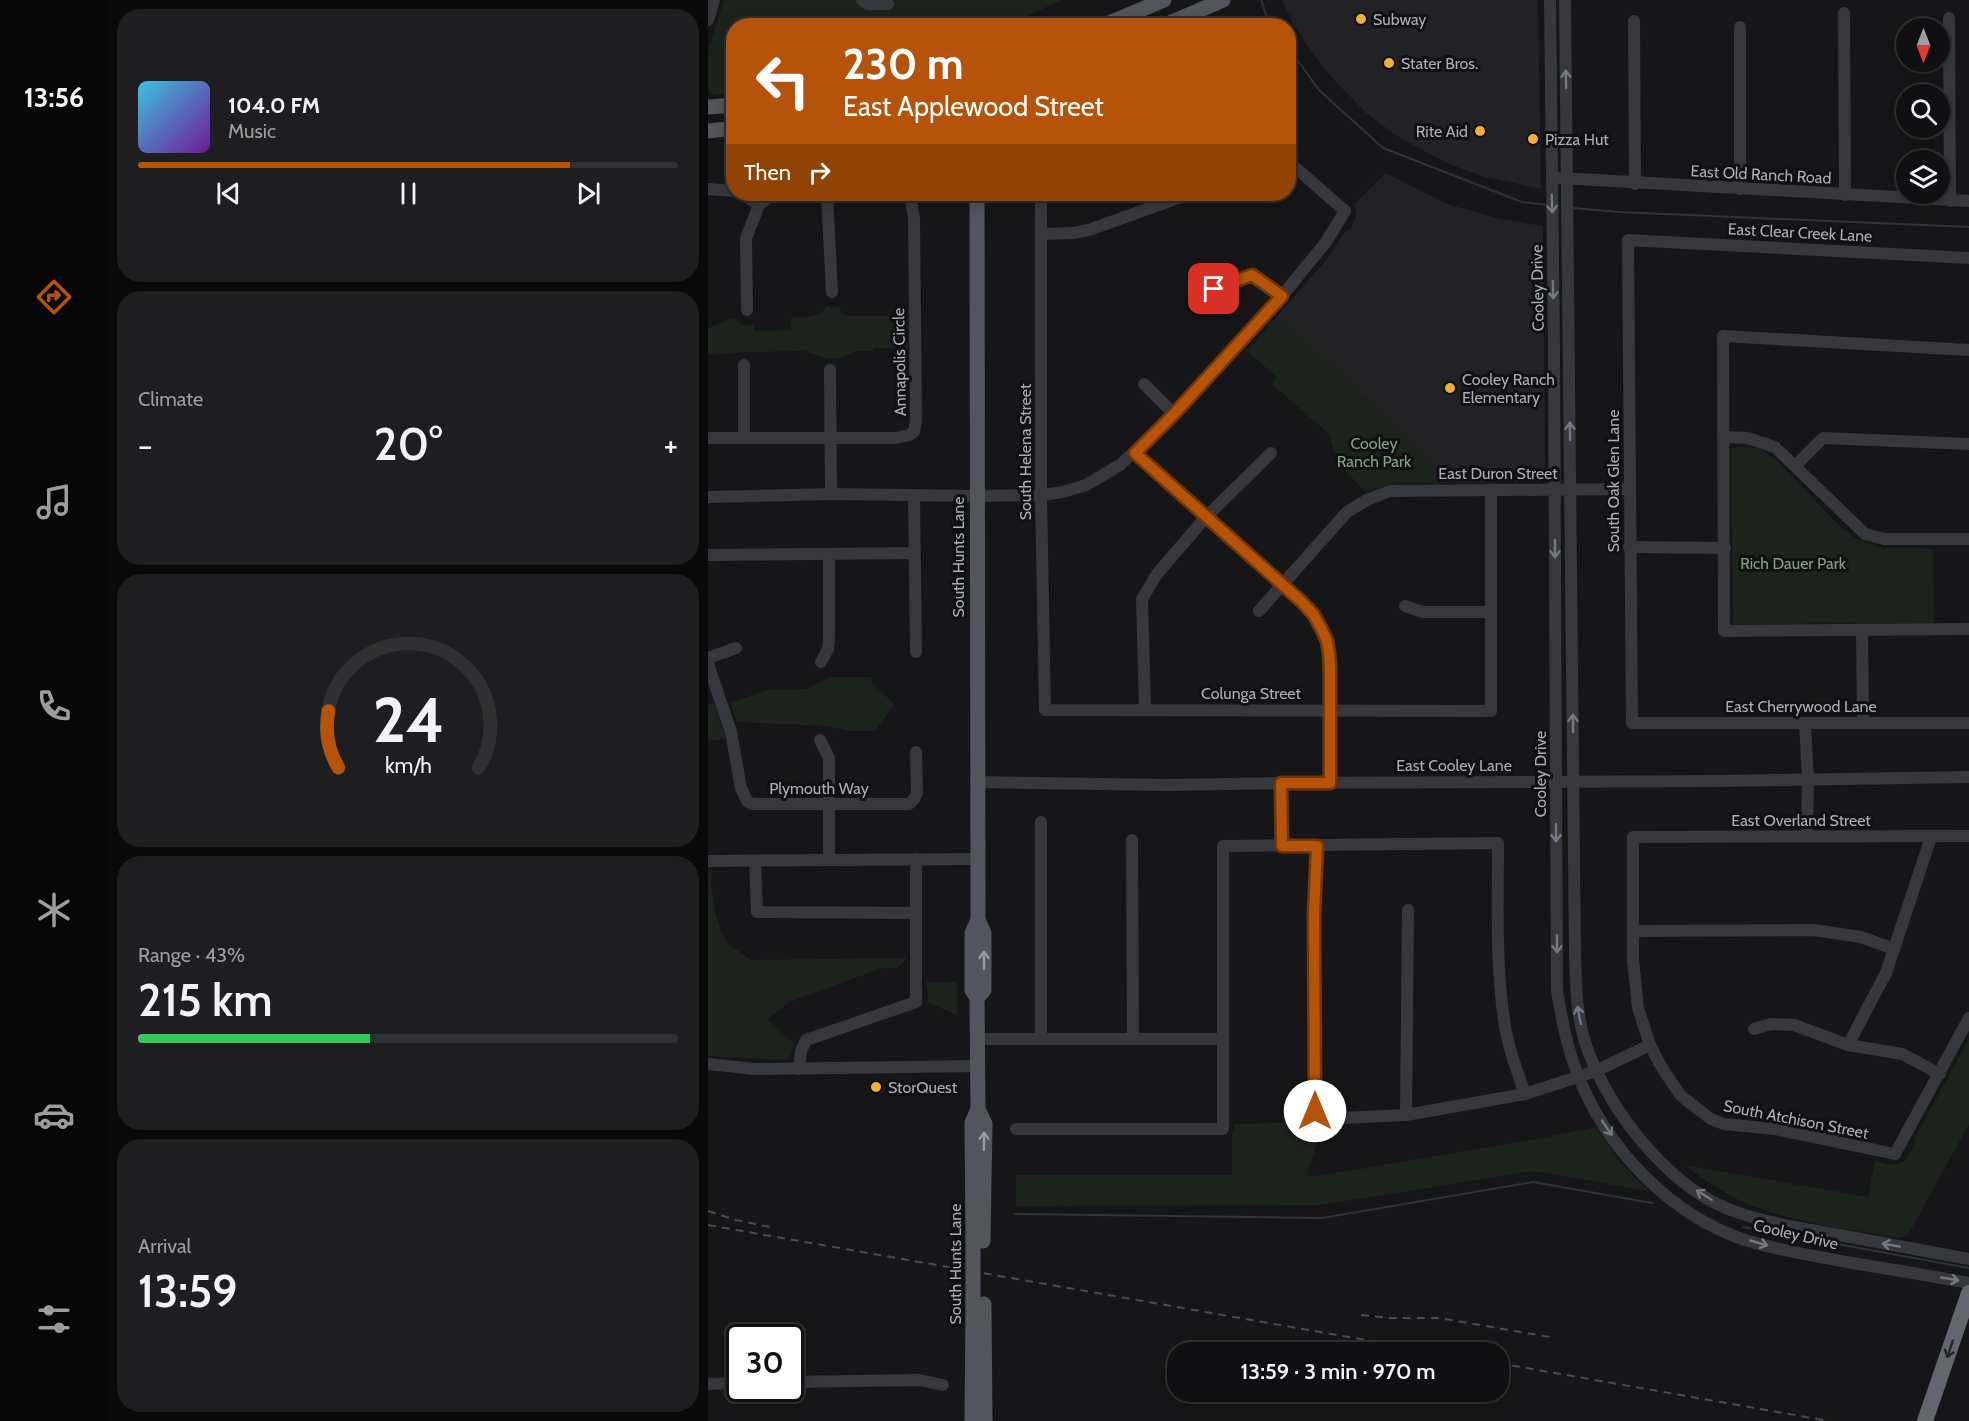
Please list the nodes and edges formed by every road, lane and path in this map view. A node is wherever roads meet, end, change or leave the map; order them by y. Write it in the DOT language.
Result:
graph roads {
  1 [pos="714,0"];
  2 [pos="862,0"];
  3 [pos="1164,0"];
  4 [pos="1223,0"];
  5 [pos="1550,0"];
  6 [pos="1565,0"];
  7 [pos="888,4"];
  8 [pos="1204,4"];
  9 [pos="1844,13"];
  10 [pos="1121,18"];
  11 [pos="1177,18"];
  12 [pos="708,20"];
  13 [pos="1635,21"];
  14 [pos="1740,27"];
  15 [pos="1550,31"];
  16 [pos="1565,31"];
  17 [pos="1949,72"];
  18 [pos="726,106"];
  19 [pos="708,107"];
  20 [pos="1566,111"];
  21 [pos="1551,112"];
  22 [pos="726,129"];
  23 [pos="708,131"];
  24 [pos="1950,150"];
  25 [pos="1296,168"];
  26 [pos="1551,178"];
  27 [pos="1567,179"];
  28 [pos="1635,184"];
  29 [pos="708,189"];
  30 [pos="1740,189"];
  31 [pos="726,190"];
  32 [pos="1845,195"];
  33 [pos="1896,198"];
  34 [pos="753,201"];
  35 [pos="764,201"];
  36 [pos="827,201"];
  37 [pos="911,201"];
  38 [pos="977,201"];
  39 [pos="1041,201"];
  40 [pos="1170,201"];
  41 [pos="1950,201"];
  42 [pos="1969,201"];
  43 [pos="759,205"];
  44 [pos="1042,234"];
  45 [pos="1628,240"];
  46 [pos="1553,252"];
  47 [pos="1567,252"];
  48 [pos="1969,258"];
  49 [pos="832,292"];
  50 [pos="1282,296"];
  51 [pos="1198,297"];
  52 [pos="747,310"];
  53 [pos="1969,350"];
  54 [pos="744,365"];
  55 [pos="830,370"];
  56 [pos="1144,384"];
  57 [pos="1174,414"];
  58 [pos="744,437"];
  59 [pos="1723,437"];
  60 [pos="708,438"];
  61 [pos="830,438"];
  62 [pos="1969,444"];
  63 [pos="1135,453"];
  64 [pos="1271,453"];
  65 [pos="1796,466"];
  66 [pos="1629,489"];
  67 [pos="1491,490"];
  68 [pos="1554,490"];
  69 [pos="1571,490"];
  70 [pos="831,494"];
  71 [pos="1041,495"];
  72 [pos="914,496"];
  73 [pos="976,496"];
  74 [pos="708,497"];
  75 [pos="1206,517"];
  76 [pos="1969,539"];
  77 [pos="1629,547"];
  78 [pos="1725,548"];
  79 [pos="914,553"];
  80 [pos="708,555"];
  81 [pos="829,555"];
  82 [pos="1283,584"];
  83 [pos="1406,606"];
  84 [pos="1259,611"];
  85 [pos="1491,612"];
  86 [pos="1862,630"];
  87 [pos="1969,630"];
  88 [pos="736,648"];
  89 [pos="916,652"];
  90 [pos="708,658"];
  91 [pos="821,662"];
  92 [pos="708,664"];
  93 [pos="1145,709"];
  94 [pos="1046,710"];
  95 [pos="1331,710"];
  96 [pos="1632,723"];
  97 [pos="1805,723"];
  98 [pos="1863,723"];
  99 [pos="1969,723"];
  100 [pos="820,740"];
  101 [pos="916,752"];
  102 [pos="1969,777"];
  103 [pos="1808,779"];
  104 [pos="1556,781"];
  105 [pos="976,782"];
  106 [pos="1574,782"];
  107 [pos="1281,783"];
  108 [pos="1330,783"];
  109 [pos="830,804"];
  110 [pos="1041,822"];
  111 [pos="1807,836"];
  112 [pos="1969,836"];
  113 [pos="1633,837"];
  114 [pos="1931,837"];
  115 [pos="1132,840"];
  116 [pos="1282,846"];
  117 [pos="1317,846"];
  118 [pos="829,859"];
  119 [pos="916,859"];
  120 [pos="977,859"];
  121 [pos="708,861"];
  122 [pos="754,861"];
  123 [pos="1408,910"];
  124 [pos="915,913"];
  125 [pos="1634,931"];
  126 [pos="1894,949"];
  127 [pos="1969,1017"];
  128 [pos="1754,1029"];
  129 [pos="977,1039"];
  130 [pos="1041,1039"];
  131 [pos="1133,1039"];
  132 [pos="1223,1039"];
  133 [pos="1650,1045"];
  134 [pos="1848,1045"];
  135 [pos="708,1064"];
  136 [pos="978,1066"];
  137 [pos="799,1069"];
  138 [pos="1596,1071"];
  139 [pos="1940,1074"];
  140 [pos="1578,1077"];
  141 [pos="1525,1094"];
  142 [pos="1406,1114"];
  143 [pos="1016,1129"];
  144 [pos="1969,1259"];
  145 [pos="1969,1282"];
  146 [pos="1969,1293"];
  147 [pos="979,1304"];
  148 [pos="708,1383"];
  149 [pos="726,1383"];
  150 [pos="804,1383"];
  151 [pos="943,1385"];
  152 [pos="972,1421"];
  153 [pos="985,1421"];
  154 [pos="1925,1421"];
  1 -- 12 [label="street"];
  2 -- 7 [label="street"];
  3 -- 10 [label="main road"];
  4 -- 8 [label="main road"];
  5 -- 15 [label="street, Cooley Drive"];
  6 -- 16 [label="street, Cooley Drive"];
  8 -- 11 [label="main road"];
  9 -- 32 [label="street"];
  13 -- 28 [label="street"];
  14 -- 30 [label="street"];
  15 -- 16 [label="street"];
  15 -- 21 [label="street, Cooley Drive"];
  20 -- 16 [label="street, Cooley Drive, one-way"];
  17 -- 24 [label="street"];
  18 -- 19 [label="main road"];
  20 -- 21 [label="street"];
  20 -- 27 [label="street, Cooley Drive"];
  21 -- 26 [label="street, Cooley Drive"];
  22 -- 23 [label="main road"];
  25 -- 50 [label="street"];
  26 -- 27 [label="street, East Old Ranch Road"];
  26 -- 46 [label="street, Cooley Drive, one-way"];
  27 -- 28 [label="street, East Old Ranch Road"];
  27 -- 47 [label="street, Cooley Drive"];
  28 -- 30 [label="street, East Old Ranch Road"];
  29 -- 31 [label="street"];
  30 -- 32 [label="street, East Old Ranch Road"];
  32 -- 33 [label="street, East Old Ranch Road"];
  34 -- 43 [label="street"];
  35 -- 43 [label="street"];
  36 -- 49 [label="street"];
  37 -- 61 [label="street, Annapolis Circle"];
  38 -- 73 [label="main road, South Hunts Lane"];
  39 -- 44 [label="street, South Helena Street"];
  40 -- 44 [label="street"];
  41 -- 42 [label="street, East Old Ranch Road"];
  43 -- 52 [label="street"];
  44 -- 71 [label="street, South Helena Street"];
  45 -- 48 [label="street, East Clear Creek Lane"];
  45 -- 66 [label="street, South Oak Glen Lane"];
  46 -- 47 [label="street"];
  46 -- 68 [label="street, Cooley Drive, one-way"];
  69 -- 47 [label="street, Cooley Drive, one-way"];
  50 -- 51 [label="street"];
  50 -- 57 [label="street"];
  53 -- 59 [label="street"];
  54 -- 58 [label="street"];
  55 -- 61 [label="street"];
  56 -- 57 [label="street"];
  57 -- 63 [label="street"];
  58 -- 60 [label="street, Annapolis Circle"];
  58 -- 61 [label="street, Annapolis Circle"];
  59 -- 65 [label="street"];
  59 -- 78 [label="street"];
  61 -- 70 [label="street"];
  62 -- 65 [label="street"];
  63 -- 71 [label="street"];
  63 -- 75 [label="street"];
  64 -- 75 [label="street"];
  65 -- 76 [label="street"];
  66 -- 69 [label="street, East Duron Street"];
  66 -- 77 [label="street, South Oak Glen Lane"];
  67 -- 68 [label="street, East Duron Street"];
  67 -- 82 [label="street, East Duron Street"];
  67 -- 85 [label="street"];
  68 -- 69 [label="street, East Duron Street"];
  68 -- 104 [label="street, Cooley Drive, one-way"];
  106 -- 69 [label="street, Cooley Drive, one-way"];
  70 -- 72 [label="street"];
  70 -- 74 [label="street"];
  71 -- 73 [label="street"];
  71 -- 94 [label="street, South Helena Street"];
  72 -- 73 [label="street"];
  72 -- 79 [label="street"];
  73 -- 105 [label="main road, South Hunts Lane"];
  75 -- 82 [label="street"];
  75 -- 93 [label="street"];
  77 -- 78 [label="street"];
  77 -- 96 [label="street, South Oak Glen Lane"];
  78 -- 86 [label="street"];
  79 -- 81 [label="street"];
  79 -- 89 [label="street"];
  80 -- 81 [label="street"];
  81 -- 91 [label="street"];
  82 -- 84 [label="street, East Duron Street"];
  82 -- 95 [label="street"];
  83 -- 85 [label="street"];
  85 -- 95 [label="street, Colunga Street"];
  86 -- 87 [label="street"];
  86 -- 98 [label="street"];
  88 -- 90 [label="street"];
  92 -- 109 [label="street, Plymouth Way"];
  93 -- 94 [label="street, Colunga Street"];
  93 -- 95 [label="street, Colunga Street"];
  95 -- 108 [label="street"];
  96 -- 97 [label="street, East Cherrywood Lane"];
  97 -- 98 [label="street, East Cherrywood Lane"];
  97 -- 103 [label="street"];
  98 -- 99 [label="street, East Cherrywood Lane"];
  100 -- 109 [label="street"];
  101 -- 109 [label="street, Plymouth Way"];
  102 -- 103 [label="street, East Cooley Lane"];
  103 -- 106 [label="street, East Cooley Lane"];
  103 -- 111 [label="street"];
  104 -- 106 [label="street, East Cooley Lane"];
  104 -- 108 [label="street, East Cooley Lane"];
  104 -- 140 [label="street, Cooley Drive, one-way"];
  105 -- 107 [label="street, East Cooley Lane"];
  105 -- 120 [label="main road, South Hunts Lane"];
  138 -- 106 [label="street, Cooley Drive, one-way"];
  107 -- 108 [label="street, East Cooley Lane"];
  107 -- 116 [label="street"];
  109 -- 118 [label="street"];
  110 -- 130 [label="street"];
  111 -- 113 [label="street, East Overland Street"];
  111 -- 114 [label="street, East Overland Street"];
  112 -- 114 [label="street, East Overland Street"];
  113 -- 125 [label="street, South Atchison Street"];
  114 -- 126 [label="street"];
  115 -- 131 [label="street"];
  116 -- 117 [label="street"];
  116 -- 132 [label="street"];
  117 -- 141 [label="street"];
  117 -- 142 [label="street"];
  118 -- 119 [label="street"];
  118 -- 122 [label="street"];
  119 -- 120 [label="street"];
  119 -- 124 [label="street"];
  120 -- 129 [label="main road, South Hunts Lane"];
  121 -- 122 [label="street"];
  122 -- 124 [label="street"];
  123 -- 142 [label="street"];
  124 -- 137 [label="street"];
  125 -- 126 [label="street"];
  125 -- 133 [label="street, South Atchison Street"];
  126 -- 134 [label="street"];
  127 -- 139 [label="street"];
  128 -- 134 [label="street"];
  129 -- 130 [label="street"];
  129 -- 136 [label="main road, South Hunts Lane"];
  130 -- 131 [label="street"];
  131 -- 132 [label="street"];
  132 -- 143 [label="street"];
  133 -- 138 [label="street"];
  133 -- 139 [label="street, South Atchison Street"];
  134 -- 139 [label="street"];
  135 -- 137 [label="street"];
  136 -- 137 [label="street"];
  136 -- 147 [label="main road, South Hunts Lane, bridge"];
  138 -- 140 [label="street"];
  144 -- 138 [label="street, Cooley Drive, one-way"];
  140 -- 141 [label="street"];
  140 -- 145 [label="street, Cooley Drive, one-way"];
  141 -- 142 [label="street"];
  146 -- 154 [label="highway, one-way"];
  147 -- 152 [label="main road, South Hunts Lane"];
  147 -- 153 [label="main road, South Hunts Lane"];
  148 -- 149 [label="street"];
  150 -- 151 [label="street"];
}
